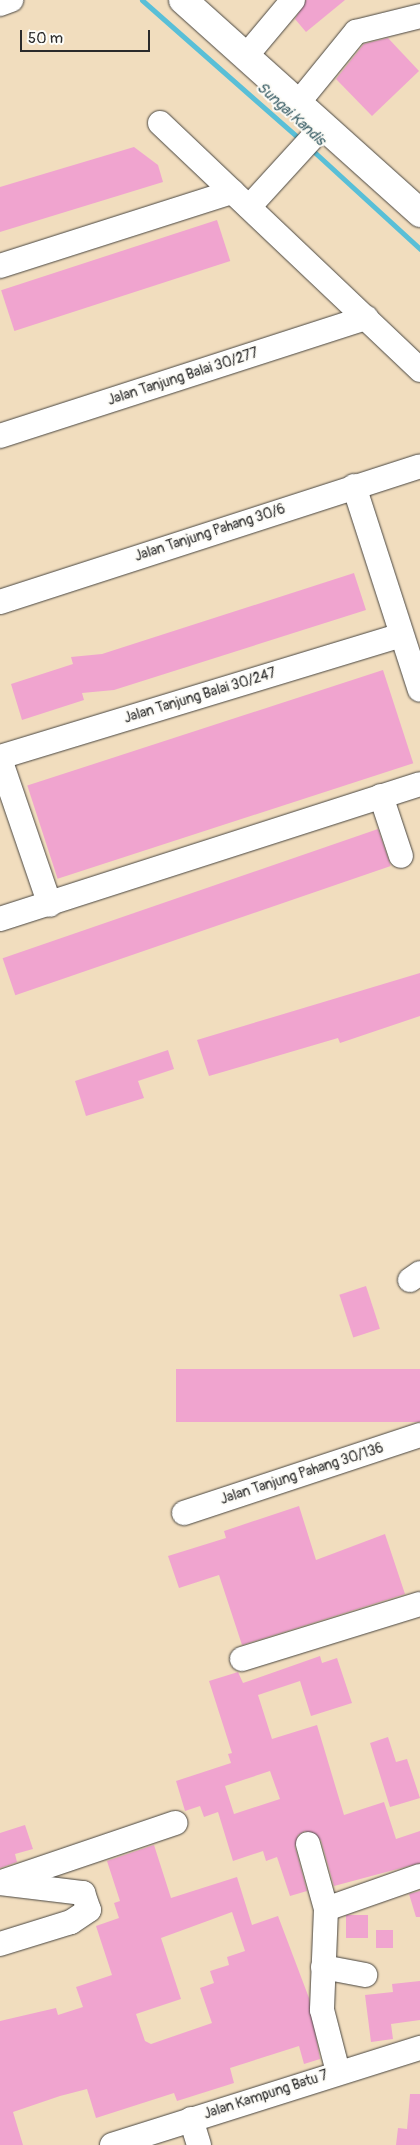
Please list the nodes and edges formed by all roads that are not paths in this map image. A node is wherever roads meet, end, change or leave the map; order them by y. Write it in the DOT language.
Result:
graph roads {
  1 [pos="11,0"];
  2 [pos="183,0"];
  3 [pos="293,0"];
  4 [pos="0,4"];
  5 [pos="420,16"];
  6 [pos="246,56"];
  7 [pos="298,103"];
  8 [pos="160,124"];
  9 [pos="312,138"];
  10 [pos="240,200"];
  11 [pos="420,213"];
  12 [pos="0,266"];
  13 [pos="366,318"];
  14 [pos="420,370"];
  15 [pos="0,436"];
  16 [pos="420,466"];
  17 [pos="354,486"];
  18 [pos="0,602"];
  19 [pos="401,635"];
  20 [pos="420,690"];
  21 [pos="0,758"];
  22 [pos="420,784"];
  23 [pos="381,796"];
  24 [pos="401,856"];
  25 [pos="50,905"];
  26 [pos="0,919"];
  27 [pos="420,1436"];
  28 [pos="184,1513"];
  29 [pos="420,1604"];
  30 [pos="242,1659"];
  31 [pos="175,1823"];
  32 [pos="308,1844"];
  33 [pos="420,1876"];
  34 [pos="0,1883"];
  35 [pos="326,1909"];
  36 [pos="0,1944"];
  37 [pos="323,1967"];
  38 [pos="365,1975"];
  39 [pos="420,2048"];
  40 [pos="338,2072"];
  41 [pos="191,2119"];
  42 [pos="112,2145"];
  43 [pos="199,2145"];
  1 -- 4 [label="street"];
  2 -- 6 [label="main road"];
  3 -- 6 [label="street"];
  5 -- 7 [label="street"];
  6 -- 7 [label="main road"];
  7 -- 9 [label="main road"];
  8 -- 10 [label="street"];
  9 -- 10 [label="street"];
  9 -- 11 [label="main road"];
  10 -- 12 [label="street"];
  10 -- 13 [label="street"];
  13 -- 14 [label="street"];
  13 -- 15 [label="street, Jalan Tanjung Balai 30/277"];
  16 -- 17 [label="street, Jalan Tanjung Pahang 30/6"];
  17 -- 18 [label="street, Jalan Tanjung Pahang 30/6"];
  17 -- 19 [label="street"];
  19 -- 20 [label="street"];
  19 -- 21 [label="street, Jalan Tanjung Balai 30/247"];
  21 -- 25 [label="street"];
  22 -- 23 [label="street"];
  23 -- 24 [label="street"];
  23 -- 25 [label="street"];
  25 -- 26 [label="street"];
  27 -- 28 [label="street, Jalan Tanjung Pahang 30/136"];
  29 -- 30 [label="street"];
  31 -- 34 [label="street"];
  32 -- 35 [label="street"];
  33 -- 35 [label="street"];
  34 -- 36 [label="street"];
  35 -- 37 [label="street"];
  37 -- 38 [label="street"];
  37 -- 40 [label="street"];
  39 -- 40 [label="street, Jalan Kampung Batu 7"];
  40 -- 41 [label="street, Jalan Kampung Batu 7"];
  41 -- 42 [label="street, Jalan Kampung Batu 7"];
  41 -- 43 [label="street"];
}
